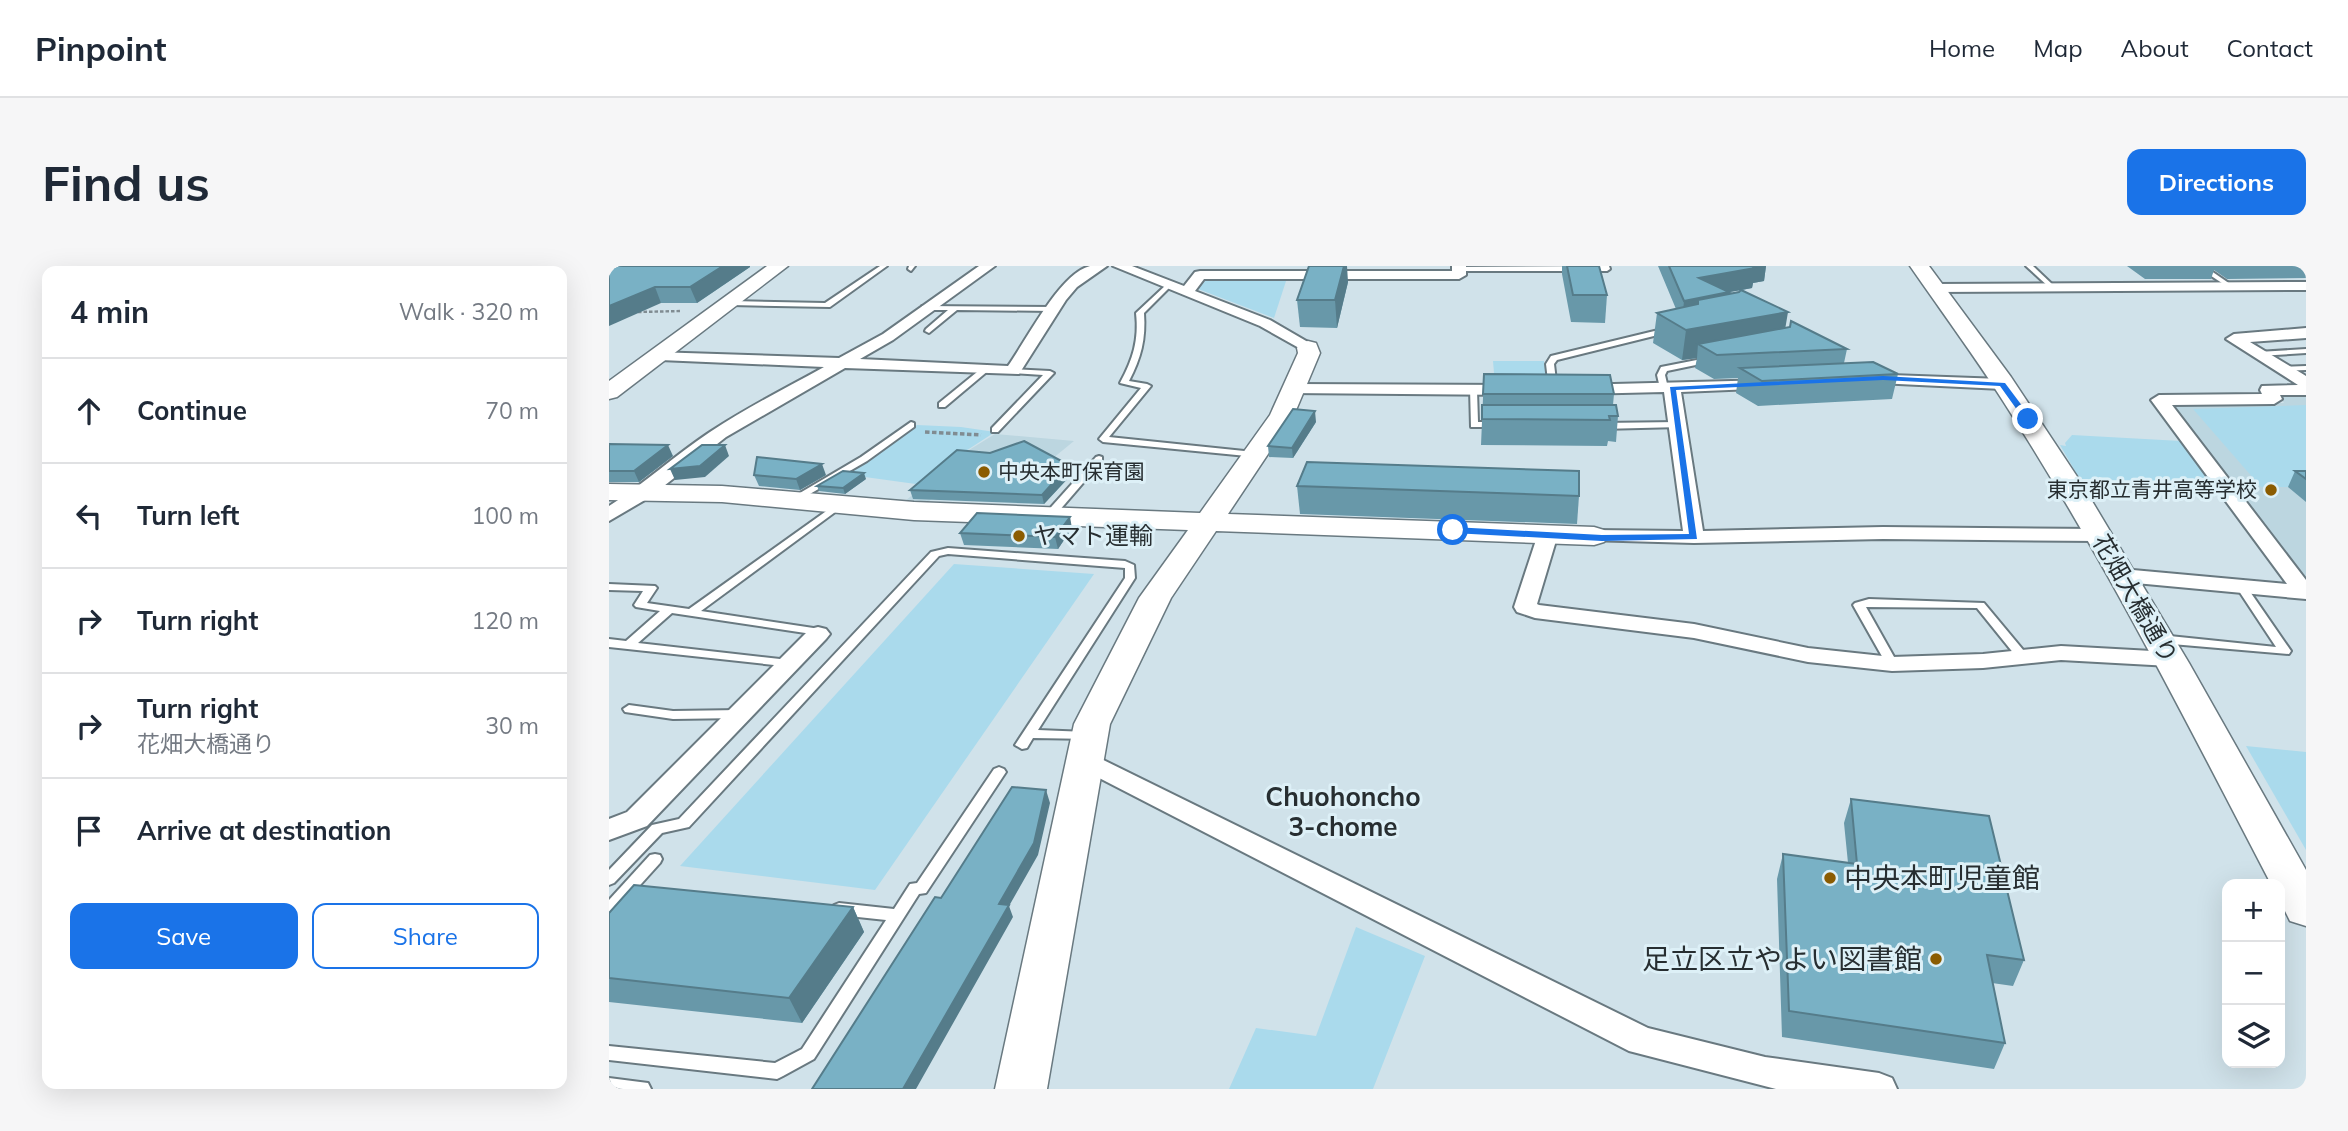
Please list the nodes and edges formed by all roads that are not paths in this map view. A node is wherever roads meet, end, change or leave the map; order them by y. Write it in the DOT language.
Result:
graph roads {
  1 [pos="779,266"];
  2 [pos="884,266"];
  3 [pos="988,266"];
  4 [pos="1100,266"];
  5 [pos="1121,266"];
  6 [pos="1606,266"];
  7 [pos="2029,266"];
  8 [pos="2199,266"];
  9 [pos="1459,268"];
  10 [pos="1927,277"];
  11 [pos="1168,286"];
  12 [pos="2230,286"];
  13 [pos="2283,286"];
  14 [pos="2306,286"];
  15 [pos="2052,287"];
  16 [pos="1187,292"];
  17 [pos="2306,302"];
  18 [pos="731,303"];
  19 [pos="925,308"];
  20 [pos="954,309"];
  21 [pos="1053,309"];
  22 [pos="1679,327"];
  23 [pos="929,331"];
  24 [pos="2306,333"];
  25 [pos="1308,348"];
  26 [pos="2306,351"];
  27 [pos="2258,354"];
  28 [pos="660,355"];
  29 [pos="1717,358"];
  30 [pos="842,362"];
  31 [pos="2306,368"];
  32 [pos="2283,369"];
  33 [pos="985,370"];
  34 [pos="1013,371"];
  35 [pos="1844,380"];
  36 [pos="1791,383"];
  37 [pos="2306,383"];
  38 [pos="2002,384"];
  39 [pos="1295,388"];
  40 [pos="1668,388"];
  41 [pos="1473,390"];
  42 [pos="1540,390"];
  43 [pos="2306,390"];
  44 [pos="609,392"];
  45 [pos="942,405"];
  46 [pos="911,425"];
  47 [pos="1515,425"];
  48 [pos="1678,425"];
  49 [pos="1585,426"];
  50 [pos="995,430"];
  51 [pos="1254,455"];
  52 [pos="1099,459"];
  53 [pos="609,492"];
  54 [pos="643,493"];
  55 [pos="793,500"];
  56 [pos="839,505"];
  57 [pos="609,514"];
  58 [pos="1048,516"];
  59 [pos="1209,523"];
  60 [pos="1548,534"];
  61 [pos="2098,535"];
  62 [pos="1594,536"];
  63 [pos="1694,537"];
  64 [pos="2122,576"];
  65 [pos="2240,585"];
  66 [pos="609,587"];
  67 [pos="1855,592"];
  68 [pos="2305,592"];
  69 [pos="1859,605"];
  70 [pos="670,609"];
  71 [pos="692,612"];
  72 [pos="818,634"];
  73 [pos="609,643"];
  74 [pos="629,645"];
  75 [pos="2164,649"];
  76 [pos="2023,657"];
  77 [pos="789,664"];
  78 [pos="1892,664"];
  79 [pos="629,709"];
  80 [pos="740,714"];
  81 [pos="1086,748"];
  82 [pos="999,772"];
  83 [pos="609,830"];
  84 [pos="655,859"];
  85 [pos="609,879"];
  86 [pos="818,906"];
  87 [pos="2306,909"];
  88 [pos="609,910"];
  89 [pos="899,915"];
  90 [pos="609,1053"];
  91 [pos="609,1086"];
  92 [pos="642,1089"];
  93 [pos="1021,1089"];
  94 [pos="1879,1089"];
  1 -- 18 [label="street"];
  2 -- 18 [label="lane"];
  3 -- 19 [label="street"];
  4 -- 21 [label="street"];
  5 -- 11 [label="street"];
  6 -- 9 [label="lane"];
  7 -- 15 [label="lane"];
  8 -- 12 [label="lane"];
  9 -- 16 [label="street"];
  10 -- 15 [label="street"];
  10 -- 38 [label="street, 花畑大橋通り"];
  11 -- 16 [label="street"];
  11 -- 51 [label="lane"];
  12 -- 13 [label="street"];
  12 -- 15 [label="street"];
  13 -- 14 [label="street"];
  13 -- 17 [label="street"];
  16 -- 25 [label="street"];
  18 -- 28 [label="street"];
  19 -- 20 [label="lane"];
  19 -- 30 [label="street"];
  20 -- 21 [label="lane"];
  20 -- 23 [label="lane"];
  21 -- 34 [label="street"];
  22 -- 42 [label="lane"];
  24 -- 27 [label="street"];
  25 -- 39 [label="street"];
  26 -- 27 [label="lane"];
  27 -- 32 [label="street"];
  28 -- 30 [label="street"];
  28 -- 44 [label="street"];
  29 -- 40 [label="lane"];
  30 -- 33 [label="street"];
  30 -- 54 [label="street"];
  31 -- 32 [label="lane"];
  32 -- 37 [label="street"];
  33 -- 34 [label="street"];
  33 -- 45 [label="lane"];
  34 -- 50 [label="lane"];
  35 -- 38 [label="street"];
  36 -- 40 [label="street"];
  38 -- 61 [label="street, 花畑大橋通り"];
  39 -- 41 [label="street"];
  39 -- 51 [label="street"];
  40 -- 42 [label="street"];
  40 -- 48 [label="street"];
  41 -- 42 [label="street"];
  41 -- 47 [label="lane"];
  43 -- 68 [label="street"];
  46 -- 55 [label="lane"];
  48 -- 49 [label="lane"];
  48 -- 63 [label="street"];
  51 -- 59 [label="street"];
  52 -- 58 [label="lane"];
  53 -- 54 [label="street"];
  54 -- 55 [label="street"];
  54 -- 57 [label="street"];
  55 -- 56 [label="street"];
  56 -- 58 [label="street"];
  56 -- 71 [label="lane"];
  58 -- 59 [label="street"];
  59 -- 60 [label="street"];
  59 -- 81 [label="street"];
  60 -- 62 [label="street"];
  60 -- 78 [label="street"];
  61 -- 63 [label="street"];
  61 -- 64 [label="street, 花畑大橋通り"];
  62 -- 63 [label="street"];
  64 -- 65 [label="street"];
  64 -- 75 [label="street, 花畑大橋通り"];
  65 -- 68 [label="street"];
  65 -- 75 [label="lane"];
  66 -- 70 [label="lane"];
  67 -- 69 [label="lane"];
  69 -- 76 [label="lane"];
  69 -- 78 [label="lane"];
  70 -- 71 [label="lane"];
  70 -- 74 [label="lane"];
  71 -- 72 [label="lane"];
  72 -- 77 [label="street"];
  73 -- 74 [label="lane"];
  74 -- 77 [label="lane"];
  75 -- 76 [label="street"];
  75 -- 87 [label="street, 花畑大橋通り"];
  76 -- 78 [label="street"];
  77 -- 80 [label="street"];
  79 -- 80 [label="lane"];
  80 -- 83 [label="street"];
  81 -- 85 [label="lane"];
  81 -- 93 [label="street"];
  81 -- 94 [label="street"];
  82 -- 89 [label="lane"];
  84 -- 88 [label="lane"];
  86 -- 89 [label="lane"];
  89 -- 90 [label="lane"];
  91 -- 92 [label="lane"];
}
